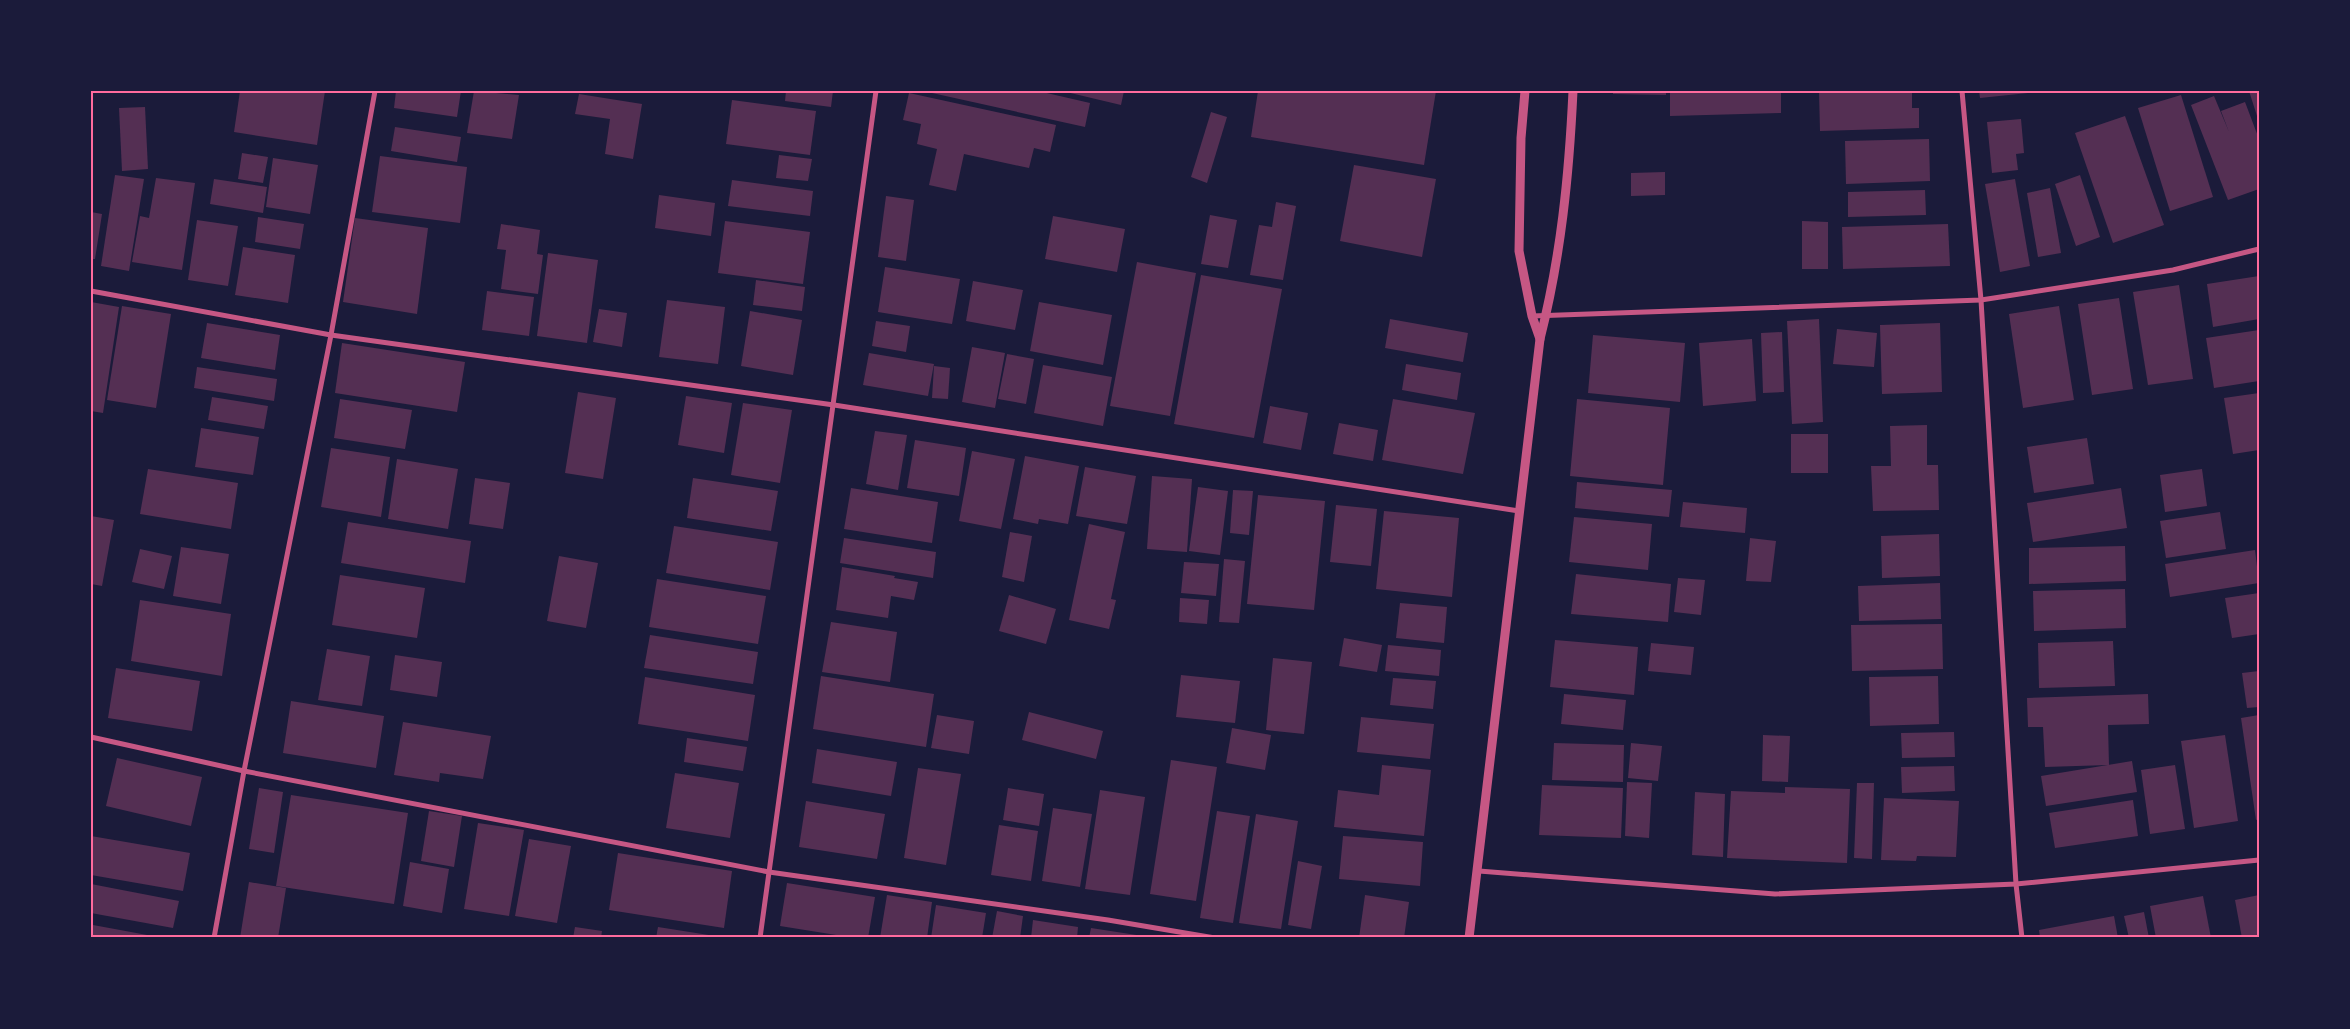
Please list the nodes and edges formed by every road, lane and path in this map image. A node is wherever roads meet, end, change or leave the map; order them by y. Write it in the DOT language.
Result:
graph roads {
  1 [pos="375,91"];
  2 [pos="876,91"];
  3 [pos="1525,91"];
  4 [pos="1573,91"];
  5 [pos="1962,91"];
  6 [pos="2259,249"];
  7 [pos="91,291"];
  8 [pos="1981,300"];
  9 [pos="1532,316"];
  10 [pos="1546,316"];
  11 [pos="331,335"];
  12 [pos="1540,340"];
  13 [pos="834,405"];
  14 [pos="1519,511"];
  15 [pos="91,737"];
  16 [pos="244,771"];
  17 [pos="2259,860"];
  18 [pos="1478,871"];
  19 [pos="769,872"];
  20 [pos="2016,884"];
  21 [pos="214,938"];
  22 [pos="760,938"];
  23 [pos="1215,938"];
  24 [pos="1469,938"];
  25 [pos="2022,938"];
  1 -- 11 [label="street"];
  2 -- 13 [label="street"];
  3 -- 9 [label="street"];
  4 -- 10 [label="street"];
  5 -- 8 [label="street"];
  6 -- 8 [label="street"];
  7 -- 11 [label="street"];
  8 -- 10 [label="street"];
  8 -- 20 [label="street"];
  9 -- 10 [label="street"];
  9 -- 12 [label="street"];
  10 -- 12 [label="street"];
  11 -- 13 [label="street"];
  11 -- 16 [label="street"];
  12 -- 14 [label="street"];
  13 -- 14 [label="street"];
  13 -- 19 [label="street"];
  14 -- 18 [label="street"];
  15 -- 16 [label="street"];
  16 -- 19 [label="street"];
  16 -- 21 [label="street"];
  17 -- 20 [label="street"];
  18 -- 20 [label="street"];
  18 -- 24 [label="street"];
  19 -- 22 [label="street"];
  19 -- 23 [label="street"];
  20 -- 25 [label="street"];
}
